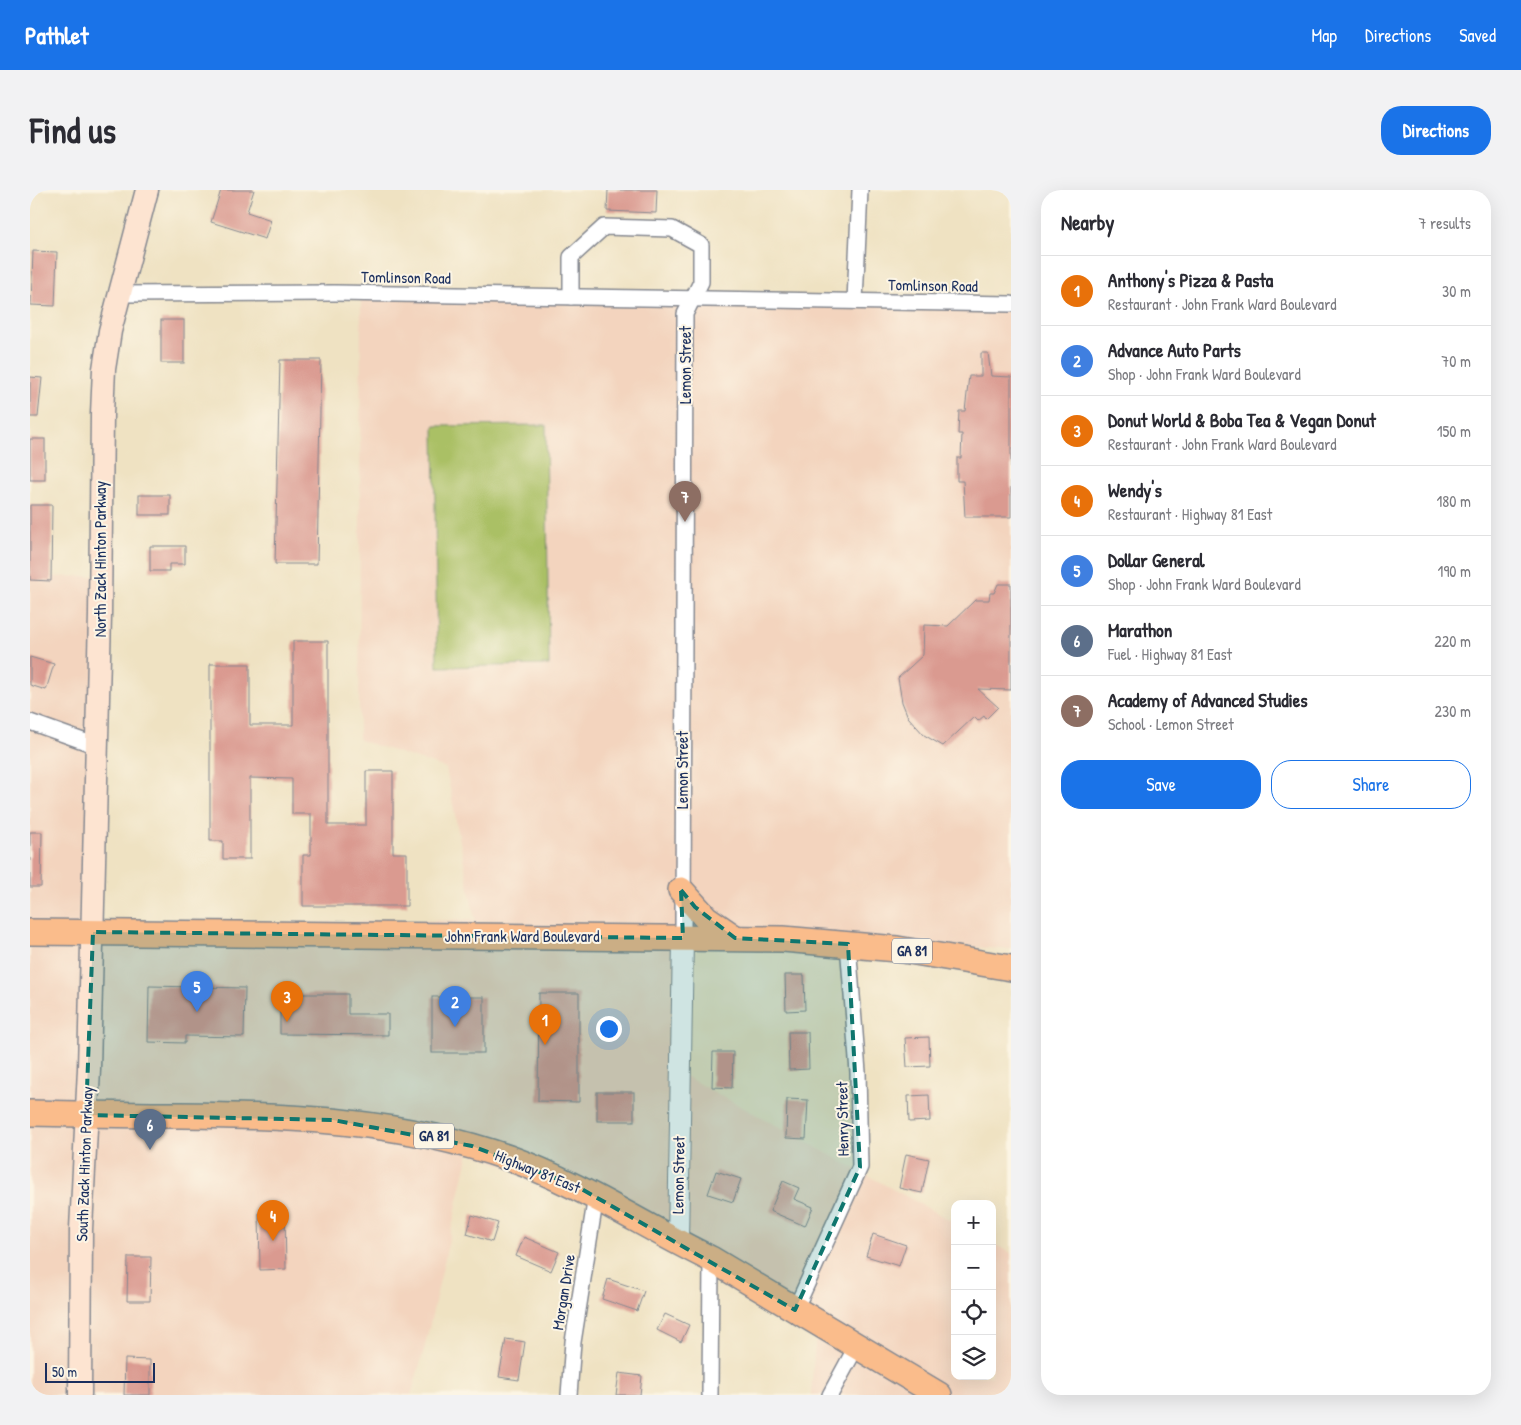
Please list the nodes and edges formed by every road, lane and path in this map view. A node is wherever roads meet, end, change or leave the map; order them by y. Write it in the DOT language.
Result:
graph roads {
  1 [pos="147,190"];
  2 [pos="860,190"];
  3 [pos="119,294"];
  4 [pos="571,297"];
  5 [pos="692,299"];
  6 [pos="855,301"];
  7 [pos="1011,304"];
  8 [pos="30,722"];
  9 [pos="97,746"];
  10 [pos="681,890"];
  11 [pos="30,932"];
  12 [pos="93,932"];
  13 [pos="683,938"];
  14 [pos="735,938"];
  15 [pos="848,944"];
  16 [pos="1011,968"];
  17 [pos="30,1114"];
  18 [pos="86,1114"];
  19 [pos="596,1196"];
  20 [pos="678,1243"];
  21 [pos="711,1260"];
  22 [pos="795,1310"];
  23 [pos="856,1347"];
  24 [pos="80,1395"];
  25 [pos="569,1395"];
  26 [pos="710,1395"];
  27 [pos="830,1395"];
  28 [pos="939,1395"];
  1 -- 3 [label="main road, North Zack Hinton Parkway"];
  2 -- 6 [label="street"];
  3 -- 4 [label="street, Tomlinson Road"];
  3 -- 9 [label="main road, North Zack Hinton Parkway"];
  4 -- 5 [label="street, Tomlinson Road"];
  4 -- 5 [label="street, Lemon Street"];
  5 -- 6 [label="street, Tomlinson Road"];
  5 -- 10 [label="street, Lemon Street"];
  6 -- 7 [label="street, Tomlinson Road"];
  8 -- 9 [label="street"];
  9 -- 12 [label="main road, North Zack Hinton Parkway"];
  10 -- 13 [label="street, Lemon Street"];
  10 -- 14 [label="main road"];
  11 -- 12 [label="main road, John Frank Ward Boulevard"];
  12 -- 13 [label="main road, John Frank Ward Boulevard / GA 81"];
  12 -- 18 [label="main road, South Zack Hinton Parkway"];
  13 -- 14 [label="main road, John Frank Ward Boulevard / GA 81"];
  13 -- 20 [label="street, Lemon Street"];
  14 -- 15 [label="main road, John Frank Ward Boulevard / GA 81"];
  15 -- 16 [label="main road, John Frank Ward Boulevard / GA 81"];
  15 -- 22 [label="street, Henry Street"];
  17 -- 18 [label="main road, Highway 81 East"];
  18 -- 19 [label="main road, Highway 81 East / GA 81"];
  18 -- 24 [label="main road, South Zack Hinton Parkway"];
  19 -- 20 [label="main road, Highway 81 East / GA 81"];
  19 -- 25 [label="street, Morgan Drive"];
  20 -- 21 [label="main road, Highway 81 East / GA 81"];
  21 -- 22 [label="main road, Highway 81 East / GA 81"];
  21 -- 26 [label="street"];
  22 -- 23 [label="main road, Highway 81 East / GA 81"];
  23 -- 27 [label="street"];
  23 -- 28 [label="main road, Highway 81 East / GA 81"];
}
